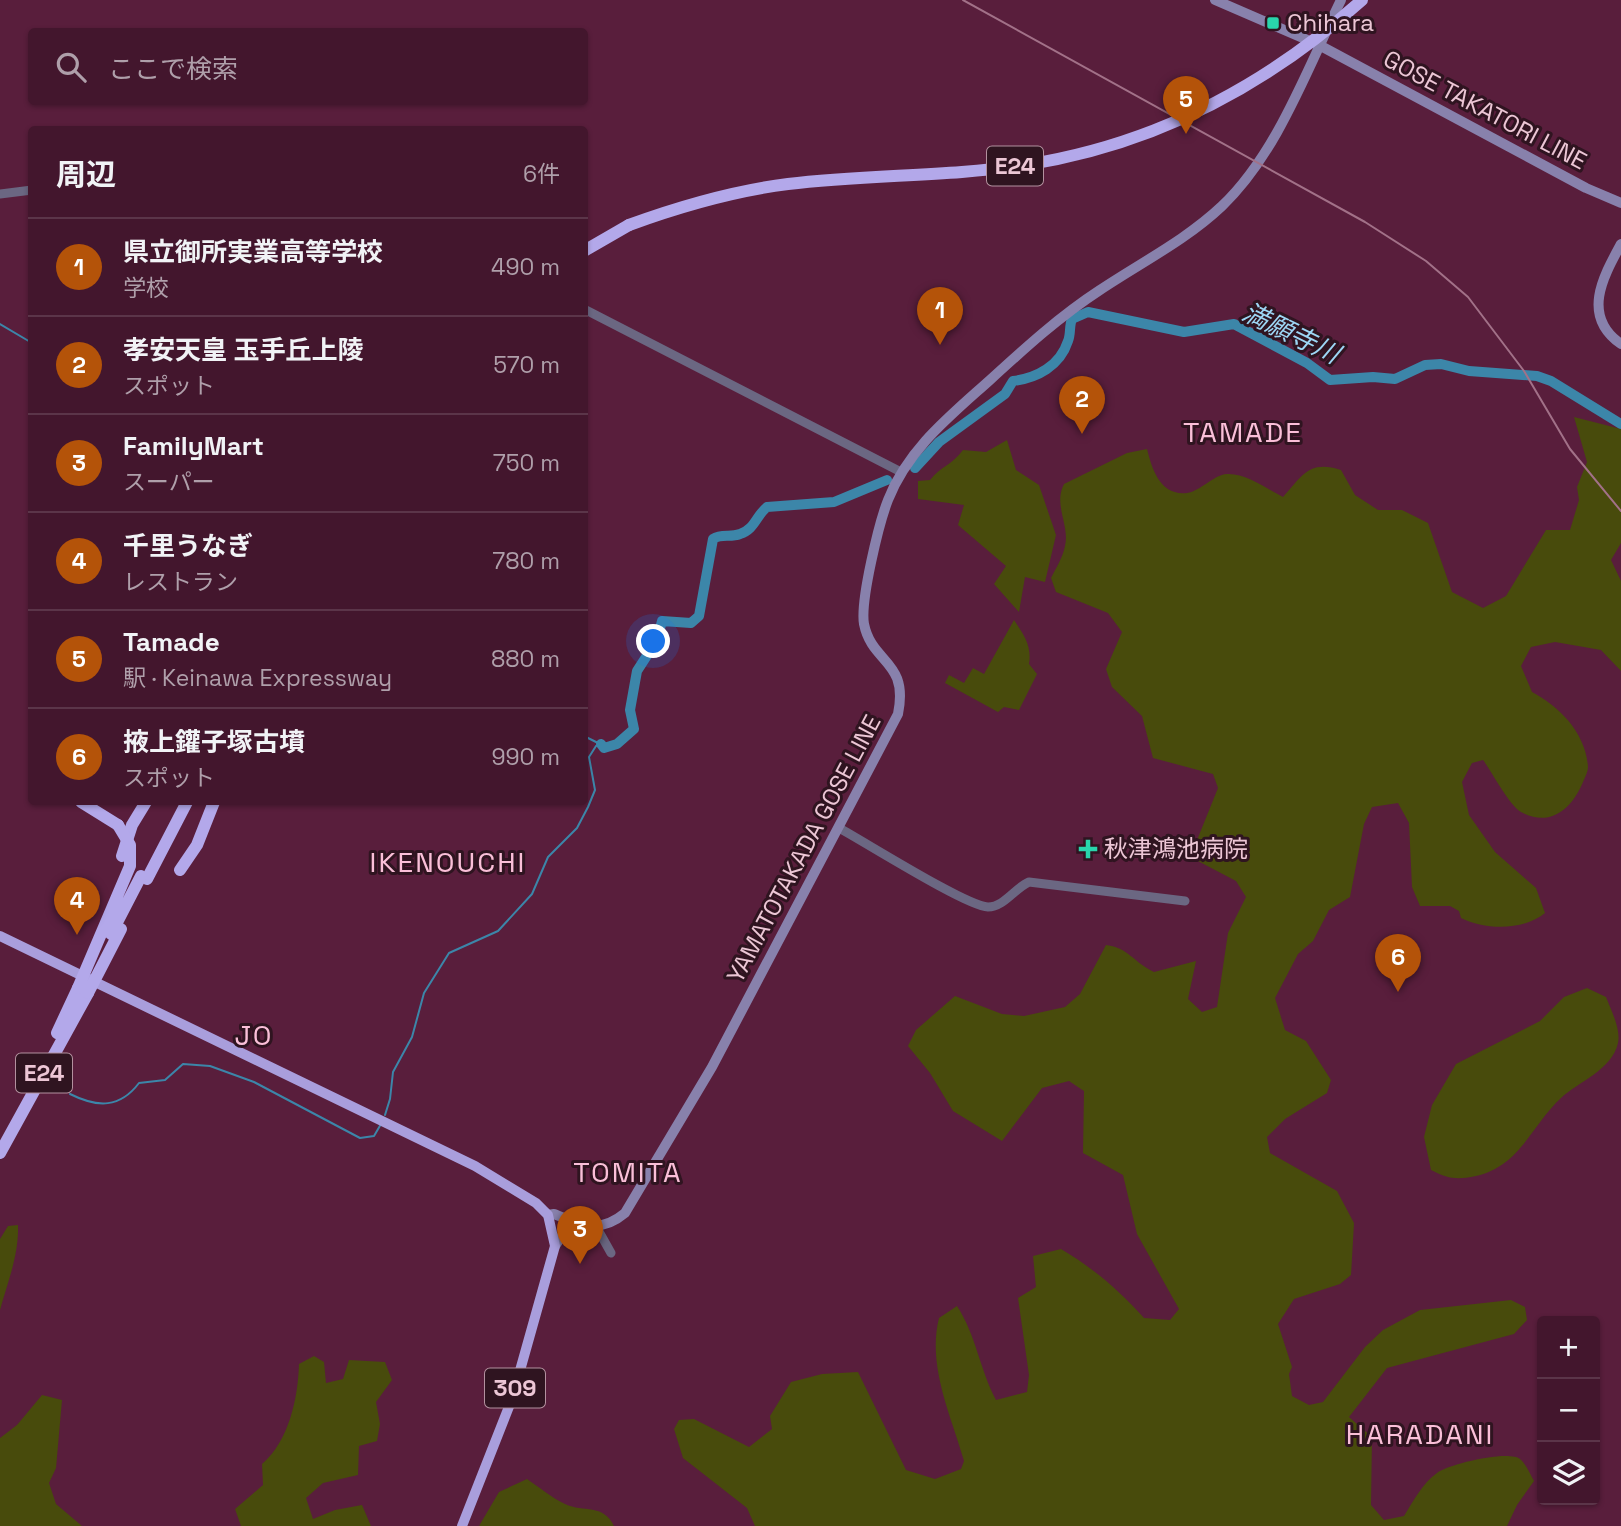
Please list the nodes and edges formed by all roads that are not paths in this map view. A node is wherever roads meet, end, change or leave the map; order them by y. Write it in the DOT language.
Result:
graph roads {
  1 [pos="1215,0"];
  2 [pos="1341,0"];
  3 [pos="1362,0"];
  4 [pos="1319,45"];
  5 [pos="28,190"];
  6 [pos="0,194"];
  7 [pos="1621,203"];
  8 [pos="1621,244"];
  9 [pos="588,246"];
  10 [pos="588,311"];
  11 [pos="1621,344"];
  12 [pos="901,471"];
  13 [pos="85,805"];
  14 [pos="144,805"];
  15 [pos="178,805"];
  16 [pos="185,805"];
  17 [pos="213,805"];
  18 [pos="839,828"];
  19 [pos="122,856"];
  20 [pos="180,870"];
  21 [pos="144,878"];
  22 [pos="1185,901"];
  23 [pos="0,936"];
  24 [pos="82,990"];
  25 [pos="0,1151"];
  26 [pos="548,1215"];
  27 [pos="585,1226"];
  28 [pos="597,1228"];
  29 [pos="555,1245"];
  30 [pos="611,1253"];
  31 [pos="462,1526"];
  1 -- 4 [label="main road, GOSE TAKATORI LINE"];
  2 -- 4 [label="main road, YAMATOTAKADA GOSE LINE"];
  3 -- 9 [label="highway, E24, bridge"];
  4 -- 7 [label="main road, GOSE TAKATORI LINE"];
  4 -- 12 [label="main road, YAMATOTAKADA GOSE LINE"];
  5 -- 6 [label="street"];
  8 -- 11 [label="main road"];
  10 -- 12 [label="street"];
  12 -- 18 [label="main road, YAMATOTAKADA GOSE LINE"];
  13 -- 24 [label="highway, bridge"];
  14 -- 19 [label="highway"];
  15 -- 21 [label="highway, E24"];
  16 -- 21 [label="highway, E24"];
  17 -- 20 [label="highway"];
  18 -- 22 [label="street"];
  18 -- 28 [label="main road, YAMATOTAKADA GOSE LINE"];
  21 -- 24 [label="highway, E24, bridge"];
  23 -- 26 [label="highway"];
  24 -- 25 [label="highway, E24"];
  24 -- 25 [label="highway, E24"];
  26 -- 27 [label="main road"];
  26 -- 29 [label="highway, 309"];
  27 -- 28 [label="main road"];
  27 -- 29 [label="main road"];
  28 -- 30 [label="street"];
  29 -- 31 [label="highway, 309"];
}
